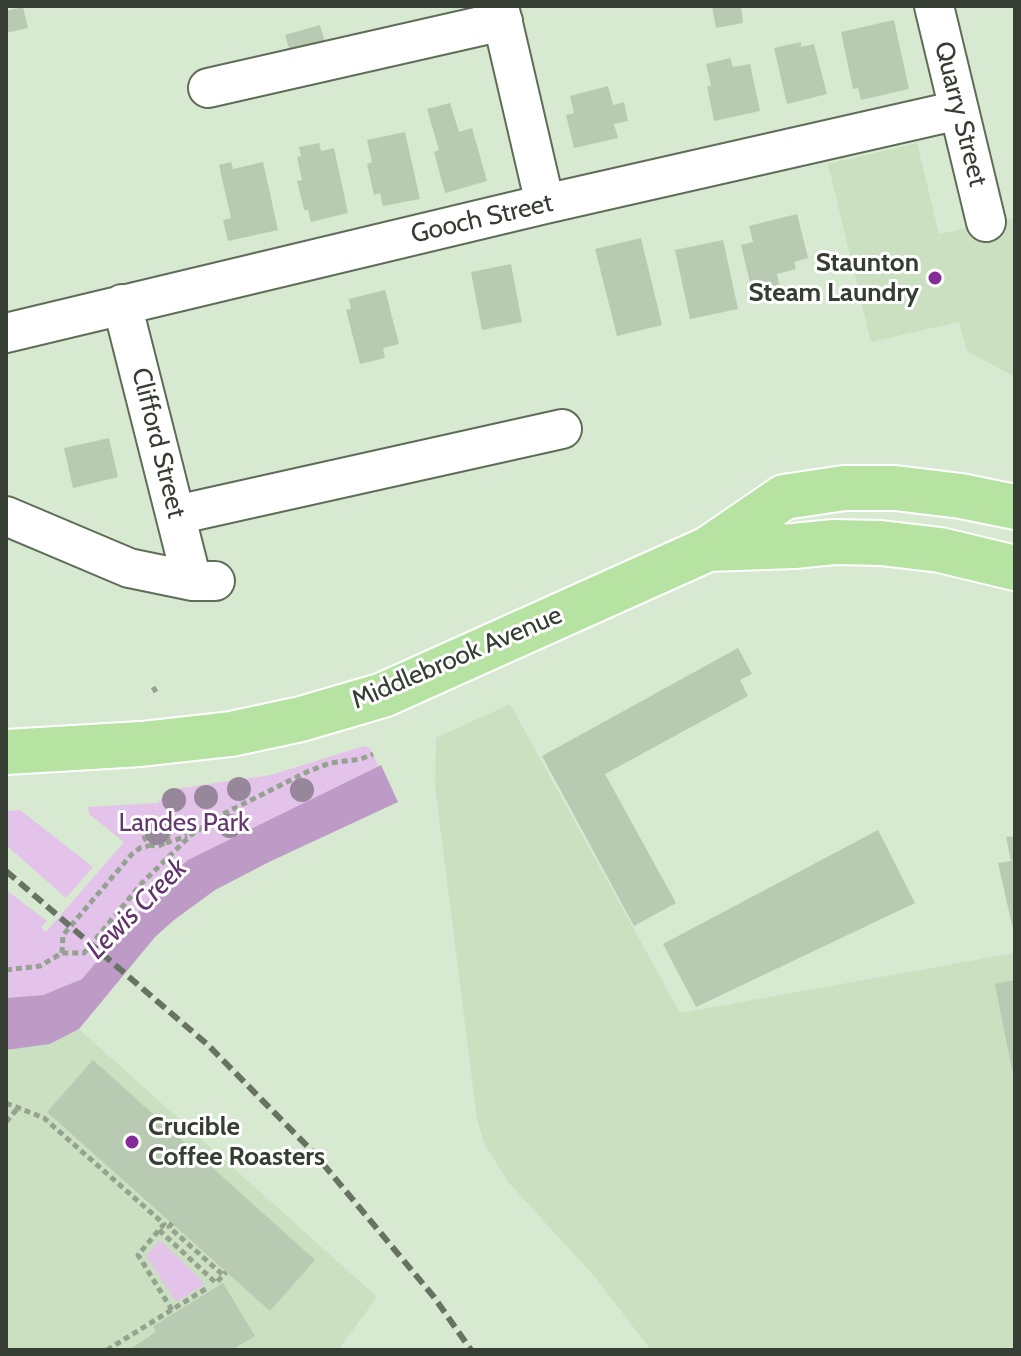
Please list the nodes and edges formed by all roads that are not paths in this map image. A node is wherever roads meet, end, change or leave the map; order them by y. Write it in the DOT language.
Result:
graph roads {
  1 [pos="934,6"];
  2 [pos="501,13"];
  3 [pos="208,88"];
  4 [pos="959,110"];
  5 [pos="545,204"];
  6 [pos="986,222"];
  7 [pos="122,304"];
  8 [pos="6,333"];
  9 [pos="562,429"];
  10 [pos="1015,507"];
  11 [pos="176,515"];
  12 [pos="6,516"];
  13 [pos="708,549"];
  14 [pos="1015,568"];
  15 [pos="6,752"];
  1 -- 4 [label="street, Quarry Street"];
  2 -- 3 [label="street"];
  2 -- 5 [label="street"];
  4 -- 5 [label="street, Gooch Street"];
  4 -- 6 [label="street, Quarry Street"];
  5 -- 7 [label="street, Gooch Street"];
  7 -- 8 [label="street, Gooch Street"];
  7 -- 11 [label="street, Clifford Street"];
  9 -- 11 [label="street"];
  10 -- 13 [label="main road, Middlebrook Avenue"];
  11 -- 12 [label="street, Clifford Street"];
  13 -- 14 [label="main road, Middlebrook Avenue"];
  13 -- 15 [label="main road, Middlebrook Avenue"];
}
